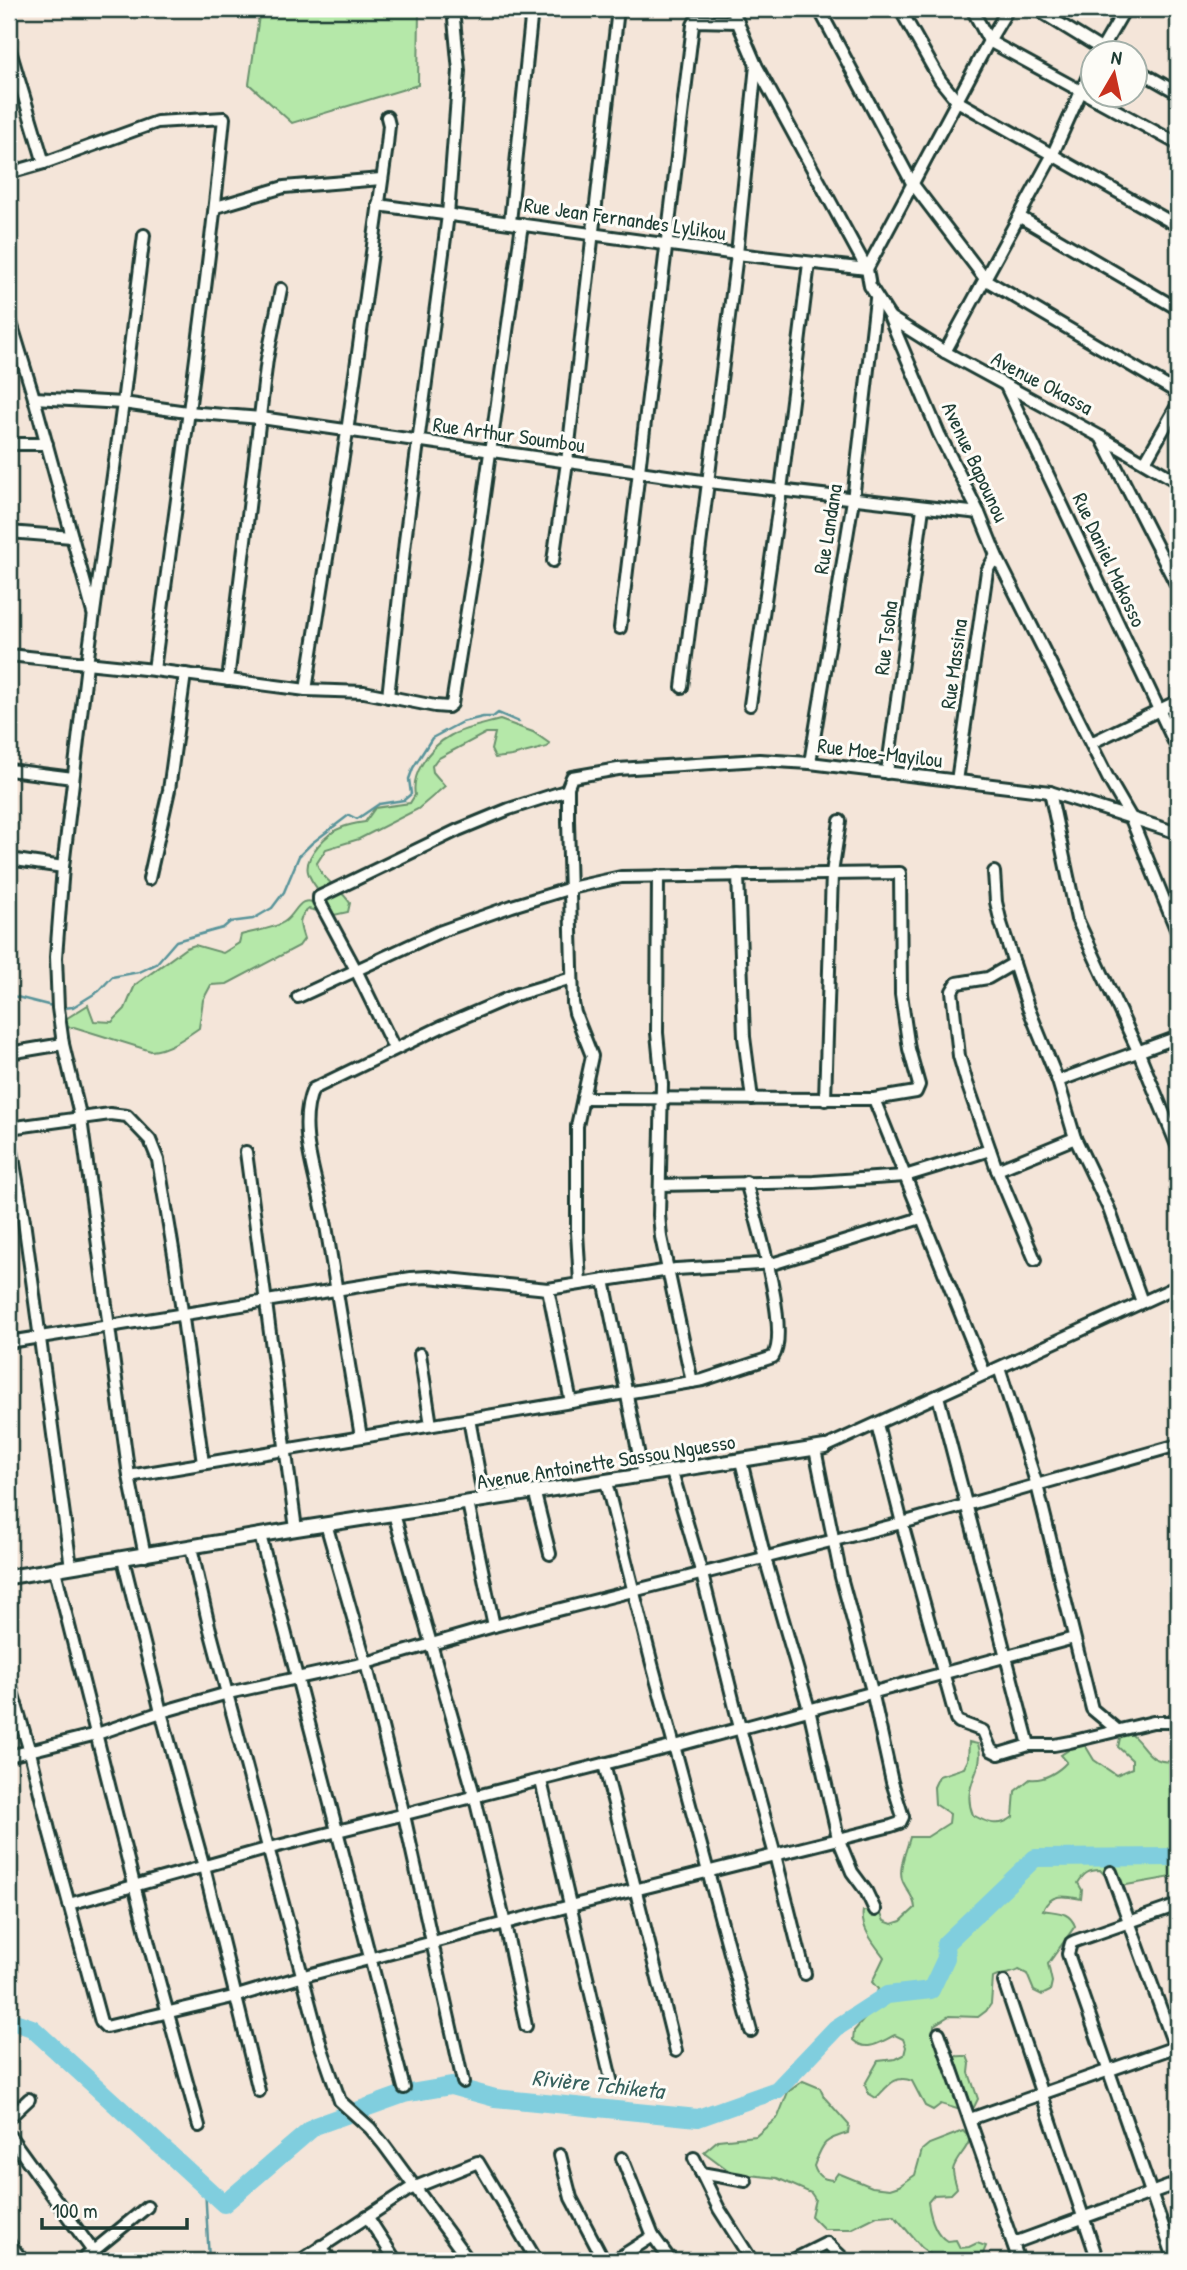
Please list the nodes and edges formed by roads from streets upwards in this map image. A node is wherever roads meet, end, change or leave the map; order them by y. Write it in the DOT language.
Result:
graph roads {
  1 [pos="453,9"];
  2 [pos="533,9"];
  3 [pos="618,9"];
  4 [pos="732,9"];
  5 [pos="819,9"];
  6 [pos="900,9"];
  7 [pos="972,9"];
  8 [pos="1008,9"];
  9 [pos="1036,9"];
  10 [pos="1125,9"];
  11 [pos="738,22"];
  12 [pos="1081,38"];
  13 [pos="1110,38"];
  14 [pos="989,41"];
  15 [pos="9,47"];
  16 [pos="757,65"];
  17 [pos="1148,76"];
  18 [pos="1078,87"];
  19 [pos="1178,93"];
  20 [pos="1078,96"];
  21 [pos="957,101"];
  22 [pos="1115,108"];
  23 [pos="387,117"];
  24 [pos="1178,144"];
  25 [pos="1052,156"];
  26 [pos="44,163"];
  27 [pos="9,173"];
  28 [pos="381,179"];
  29 [pos="912,183"];
  30 [pos="379,205"];
  31 [pos="216,207"];
  32 [pos="448,215"];
  33 [pos="1020,217"];
  34 [pos="510,222"];
  35 [pos="522,224"];
  36 [pos="1178,226"];
  37 [pos="593,234"];
  38 [pos="144,235"];
  39 [pos="666,245"];
  40 [pos="737,254"];
  41 [pos="809,263"];
  42 [pos="867,269"];
  43 [pos="986,280"];
  44 [pos="281,289"];
  45 [pos="876,299"];
  46 [pos="1178,309"];
  47 [pos="9,316"];
  48 [pos="889,316"];
  49 [pos="945,352"];
  50 [pos="1006,386"];
  51 [pos="1178,393"];
  52 [pos="34,398"];
  53 [pos="124,403"];
  54 [pos="1178,404"];
  55 [pos="187,412"];
  56 [pos="261,418"];
  57 [pos="347,432"];
  58 [pos="1101,437"];
  59 [pos="418,442"];
  60 [pos="9,444"];
  61 [pos="47,444"];
  62 [pos="491,453"];
  63 [pos="567,462"];
  64 [pos="1145,462"];
  65 [pos="638,472"];
  66 [pos="709,482"];
  67 [pos="1178,482"];
  68 [pos="781,491"];
  69 [pos="853,500"];
  70 [pos="922,508"];
  71 [pos="978,513"];
  72 [pos="9,532"];
  73 [pos="72,537"];
  74 [pos="996,555"];
  75 [pos="553,561"];
  76 [pos="1178,588"];
  77 [pos="94,619"];
  78 [pos="620,628"];
  79 [pos="9,655"];
  80 [pos="87,664"];
  81 [pos="154,670"];
  82 [pos="185,674"];
  83 [pos="228,680"];
  84 [pos="682,687"];
  85 [pos="306,690"];
  86 [pos="388,697"];
  87 [pos="1178,701"];
  88 [pos="750,705"];
  89 [pos="1159,710"];
  90 [pos="1091,743"];
  91 [pos="1178,750"];
  92 [pos="810,763"];
  93 [pos="9,770"];
  94 [pos="887,774"];
  95 [pos="73,778"];
  96 [pos="957,782"];
  97 [pos="568,790"];
  98 [pos="1050,792"];
  99 [pos="1130,816"];
  100 [pos="840,821"];
  101 [pos="1178,833"];
  102 [pos="9,859"];
  103 [pos="63,867"];
  104 [pos="994,872"];
  105 [pos="832,873"];
  106 [pos="738,875"];
  107 [pos="658,876"];
  108 [pos="149,879"];
  109 [pos="571,888"];
  110 [pos="1178,934"];
  111 [pos="1014,963"];
  112 [pos="356,970"];
  113 [pos="572,978"];
  114 [pos="298,997"];
  115 [pos="1178,1037"];
  116 [pos="63,1044"];
  117 [pos="394,1048"];
  118 [pos="9,1053"];
  119 [pos="1139,1053"];
  120 [pos="1058,1081"];
  121 [pos="583,1098"];
  122 [pos="662,1099"];
  123 [pos="874,1099"];
  124 [pos="752,1100"];
  125 [pos="825,1100"];
  126 [pos="81,1119"];
  127 [pos="9,1128"];
  128 [pos="9,1134"];
  129 [pos="1075,1138"];
  130 [pos="1178,1148"];
  131 [pos="990,1150"];
  132 [pos="246,1152"];
  133 [pos="997,1170"];
  134 [pos="905,1176"];
  135 [pos="746,1182"];
  136 [pos="660,1185"];
  137 [pos="921,1217"];
  138 [pos="1035,1260"];
  139 [pos="767,1263"];
  140 [pos="667,1270"];
  141 [pos="604,1280"];
  142 [pos="580,1283"];
  143 [pos="1178,1286"];
  144 [pos="548,1289"];
  145 [pos="336,1290"];
  146 [pos="1142,1302"];
  147 [pos="266,1303"];
  148 [pos="183,1315"];
  149 [pos="109,1326"];
  150 [pos="38,1337"];
  151 [pos="9,1342"];
  152 [pos="420,1354"];
  153 [pos="999,1368"];
  154 [pos="985,1374"];
  155 [pos="692,1382"];
  156 [pos="627,1393"];
  157 [pos="938,1396"];
  158 [pos="571,1402"];
  159 [pos="469,1419"];
  160 [pos="877,1424"];
  161 [pos="431,1425"];
  162 [pos="361,1437"];
  163 [pos="1178,1445"];
  164 [pos="820,1448"];
  165 [pos="286,1450"];
  166 [pos="741,1461"];
  167 [pos="203,1463"];
  168 [pos="672,1472"];
  169 [pos="129,1476"];
  170 [pos="643,1476"];
  171 [pos="606,1482"];
  172 [pos="1037,1485"];
  173 [pos="535,1494"];
  174 [pos="484,1500"];
  175 [pos="468,1503"];
  176 [pos="967,1504"];
  177 [pos="394,1514"];
  178 [pos="902,1522"];
  179 [pos="326,1524"];
  180 [pos="296,1529"];
  181 [pos="260,1535"];
  182 [pos="835,1540"];
  183 [pos="191,1547"];
  184 [pos="550,1554"];
  185 [pos="145,1556"];
  186 [pos="765,1558"];
  187 [pos="123,1559"];
  188 [pos="71,1567"];
  189 [pos="55,1570"];
  190 [pos="702,1574"];
  191 [pos="9,1577"];
  192 [pos="633,1592"];
  193 [pos="494,1626"];
  194 [pos="1074,1637"];
  195 [pos="432,1644"];
  196 [pos="1006,1656"];
  197 [pos="366,1662"];
  198 [pos="945,1672"];
  199 [pos="297,1679"];
  200 [pos="9,1681"];
  201 [pos="872,1691"];
  202 [pos="228,1693"];
  203 [pos="809,1709"];
  204 [pos="161,1712"];
  205 [pos="1178,1722"];
  206 [pos="740,1728"];
  207 [pos="1116,1729"];
  208 [pos="97,1734"];
  209 [pos="1029,1745"];
  210 [pos="675,1746"];
  211 [pos="30,1752"];
  212 [pos="9,1756"];
  213 [pos="604,1764"];
  214 [pos="541,1781"];
  215 [pos="475,1798"];
  216 [pos="404,1815"];
  217 [pos="338,1831"];
  218 [pos="838,1838"];
  219 [pos="270,1848"];
  220 [pos="775,1854"];
  221 [pos="204,1867"];
  222 [pos="709,1871"];
  223 [pos="1111,1872"];
  224 [pos="135,1885"];
  225 [pos="637,1889"];
  226 [pos="69,1904"];
  227 [pos="570,1906"];
  228 [pos="1178,1906"];
  229 [pos="875,1910"];
  230 [pos="1129,1921"];
  231 [pos="505,1924"];
  232 [pos="432,1943"];
  233 [pos="369,1959"];
  234 [pos="805,1974"];
  235 [pos="304,1976"];
  236 [pos="1004,1982"];
  237 [pos="237,1996"];
  238 [pos="168,2014"];
  239 [pos="526,2026"];
  240 [pos="751,2031"];
  241 [pos="939,2033"];
  242 [pos="1177,2050"];
  243 [pos="676,2052"];
  244 [pos="1109,2070"];
  245 [pos="463,2082"];
  246 [pos="404,2088"];
  247 [pos="612,2088"];
  248 [pos="259,2091"];
  249 [pos="1042,2094"];
  250 [pos="29,2099"];
  251 [pos="9,2118"];
  252 [pos="970,2119"];
  253 [pos="199,2126"];
  254 [pos="9,2135"];
  255 [pos="560,2155"];
  256 [pos="622,2158"];
  257 [pos="694,2158"];
  258 [pos="701,2174"];
  259 [pos="746,2181"];
  260 [pos="1178,2183"];
  261 [pos="414,2188"];
  262 [pos="1152,2192"];
  263 [pos="147,2207"];
  264 [pos="367,2216"];
  265 [pos="1084,2217"];
  266 [pos="653,2236"];
  267 [pos="9,2243"];
  268 [pos="1014,2244"];
  269 [pos="321,2246"];
  270 [pos="97,2257"];
  271 [pos="810,2257"];
  272 [pos="23,2261"];
  273 [pos="81,2261"];
  274 [pos="300,2261"];
  275 [pos="331,2261"];
  276 [pos="396,2261"];
  277 [pos="469,2261"];
  278 [pos="537,2261"];
  279 [pos="604,2261"];
  280 [pos="614,2261"];
  281 [pos="671,2261"];
  282 [pos="752,2261"];
  283 [pos="791,2261"];
  284 [pos="846,2261"];
  285 [pos="1020,2261"];
  286 [pos="1098,2261"];
  287 [pos="1175,2261"];
  1 -- 32 [label="street"];
  2 -- 34 [label="street"];
  3 -- 37 [label="street"];
  4 -- 11 [label="street, Avenue Bapounou"];
  5 -- 29 [label="street"];
  6 -- 21 [label="street"];
  7 -- 14 [label="street"];
  8 -- 14 [label="street"];
  9 -- 12 [label="street"];
  10 -- 13 [label="street"];
  11 -- 16 [label="street, Avenue Bapounou"];
  11 -- 39 [label="street"];
  14 -- 18 [label="street"];
  14 -- 21 [label="street"];
  15 -- 26 [label="street"];
  16 -- 40 [label="street"];
  16 -- 42 [label="street, Avenue Bapounou"];
  17 -- 19 [label="street"];
  20 -- 25 [label="street"];
  21 -- 25 [label="street"];
  21 -- 29 [label="street"];
  22 -- 24 [label="street"];
  23 -- 28 [label="street"];
  25 -- 33 [label="street"];
  25 -- 36 [label="street"];
  26 -- 27 [label="street"];
  26 -- 31 [label="street"];
  28 -- 30 [label="street"];
  28 -- 31 [label="street"];
  29 -- 42 [label="street"];
  29 -- 43 [label="street"];
  30 -- 32 [label="street, Rue Jean Fernandes Lylikou"];
  30 -- 57 [label="street"];
  31 -- 55 [label="street"];
  32 -- 34 [label="street, Rue Jean Fernandes Lylikou"];
  32 -- 59 [label="street"];
  33 -- 43 [label="street"];
  33 -- 46 [label="street"];
  34 -- 35 [label="street, Rue Jean Fernandes Lylikou"];
  35 -- 37 [label="street, Rue Jean Fernandes Lylikou"];
  35 -- 62 [label="street"];
  37 -- 39 [label="street, Rue Jean Fernandes Lylikou"];
  37 -- 63 [label="street"];
  38 -- 53 [label="street"];
  39 -- 40 [label="street, Rue Jean Fernandes Lylikou"];
  39 -- 65 [label="street"];
  40 -- 41 [label="street, Rue Jean Fernandes Lylikou"];
  40 -- 66 [label="street"];
  41 -- 42 [label="street, Rue Jean Fernandes Lylikou"];
  41 -- 68 [label="street"];
  42 -- 45 [label="street, Avenue Bapounou"];
  43 -- 49 [label="street"];
  43 -- 51 [label="street"];
  44 -- 56 [label="street"];
  45 -- 48 [label="street, Avenue Bapounou"];
  45 -- 69 [label="street, Rue Landana"];
  47 -- 52 [label="street"];
  48 -- 49 [label="street, Avenue Okassa"];
  48 -- 71 [label="street, Avenue Bapounou"];
  49 -- 50 [label="street, Avenue Okassa"];
  50 -- 58 [label="street, Avenue Okassa"];
  50 -- 89 [label="street, Rue Daniel Makosso"];
  52 -- 53 [label="street, Rue Arthur Soumbou"];
  52 -- 61 [label="street"];
  53 -- 55 [label="street, Rue Arthur Soumbou"];
  53 -- 77 [label="street"];
  54 -- 64 [label="street"];
  55 -- 56 [label="street, Rue Arthur Soumbou"];
  55 -- 81 [label="street"];
  56 -- 57 [label="street, Rue Arthur Soumbou"];
  56 -- 83 [label="street"];
  57 -- 59 [label="street, Rue Arthur Soumbou"];
  57 -- 85 [label="street"];
  58 -- 64 [label="street, Avenue Okassa"];
  58 -- 76 [label="street"];
  59 -- 62 [label="street, Rue Arthur Soumbou"];
  59 -- 86 [label="street"];
  60 -- 61 [label="street"];
  61 -- 73 [label="street"];
  62 -- 63 [label="street, Rue Arthur Soumbou"];
  62 -- 86 [label="street"];
  63 -- 65 [label="street, Rue Arthur Soumbou"];
  63 -- 75 [label="street"];
  64 -- 67 [label="street, Avenue Okassa"];
  65 -- 66 [label="street, Rue Arthur Soumbou"];
  65 -- 78 [label="street"];
  66 -- 68 [label="street, Rue Arthur Soumbou"];
  66 -- 84 [label="street"];
  68 -- 69 [label="street, Rue Arthur Soumbou"];
  68 -- 88 [label="street"];
  69 -- 70 [label="street, Rue Arthur Soumbou"];
  69 -- 92 [label="street, Rue Landana"];
  70 -- 71 [label="street, Rue Arthur Soumbou"];
  70 -- 94 [label="street, Rue Tsoha"];
  71 -- 74 [label="street, Avenue Bapounou"];
  72 -- 73 [label="street"];
  73 -- 77 [label="street"];
  74 -- 90 [label="street, Avenue Bapounou"];
  74 -- 96 [label="street, Rue Massina"];
  77 -- 80 [label="street"];
  79 -- 80 [label="street"];
  80 -- 81 [label="street"];
  80 -- 95 [label="street"];
  81 -- 82 [label="street"];
  82 -- 83 [label="street"];
  82 -- 108 [label="street"];
  83 -- 85 [label="street"];
  85 -- 86 [label="street"];
  87 -- 89 [label="street"];
  89 -- 90 [label="street"];
  89 -- 91 [label="street, Rue Daniel Makosso"];
  90 -- 99 [label="street, Avenue Bapounou"];
  92 -- 94 [label="street, Rue Moe-Mayilou"];
  92 -- 97 [label="street, Rue Moe-Mayilou"];
  93 -- 95 [label="street"];
  94 -- 96 [label="street, Rue Moe-Mayilou"];
  95 -- 103 [label="street"];
  96 -- 98 [label="street, Rue Moe-Mayilou"];
  97 -- 109 [label="street"];
  97 -- 112 [label="street"];
  98 -- 99 [label="street, Rue Moe-Mayilou"];
  98 -- 119 [label="street"];
  99 -- 101 [label="street, Rue Moe-Mayilou"];
  99 -- 110 [label="street, Avenue Bapounou"];
  100 -- 105 [label="street"];
  102 -- 103 [label="street"];
  103 -- 116 [label="street"];
  104 -- 111 [label="street"];
  105 -- 106 [label="street"];
  105 -- 123 [label="street"];
  105 -- 125 [label="street"];
  106 -- 107 [label="street"];
  106 -- 124 [label="street"];
  107 -- 109 [label="street"];
  107 -- 122 [label="street"];
  109 -- 112 [label="street"];
  109 -- 113 [label="street"];
  111 -- 120 [label="street"];
  111 -- 131 [label="street"];
  112 -- 114 [label="street"];
  112 -- 117 [label="street"];
  113 -- 117 [label="street"];
  113 -- 121 [label="street"];
  115 -- 119 [label="street"];
  116 -- 118 [label="street"];
  116 -- 126 [label="street"];
  117 -- 145 [label="street"];
  119 -- 120 [label="street"];
  119 -- 130 [label="street"];
  120 -- 129 [label="street"];
  121 -- 122 [label="street"];
  121 -- 142 [label="street"];
  122 -- 124 [label="street"];
  122 -- 136 [label="street"];
  123 -- 125 [label="street"];
  123 -- 134 [label="street"];
  124 -- 125 [label="street"];
  126 -- 127 [label="street"];
  126 -- 148 [label="street"];
  126 -- 149 [label="street"];
  128 -- 150 [label="street"];
  129 -- 133 [label="street"];
  129 -- 146 [label="street"];
  131 -- 133 [label="street"];
  131 -- 134 [label="street"];
  132 -- 147 [label="street"];
  133 -- 138 [label="street"];
  134 -- 135 [label="street"];
  134 -- 137 [label="street"];
  135 -- 136 [label="street"];
  135 -- 139 [label="street"];
  136 -- 140 [label="street"];
  137 -- 139 [label="street"];
  137 -- 154 [label="street"];
  139 -- 140 [label="street"];
  139 -- 155 [label="street"];
  140 -- 141 [label="street"];
  140 -- 155 [label="street"];
  141 -- 142 [label="street"];
  141 -- 156 [label="street"];
  142 -- 144 [label="street"];
  143 -- 146 [label="street, Avenue Antoinette Sassou Nguesso"];
  144 -- 145 [label="street"];
  144 -- 158 [label="street"];
  145 -- 147 [label="street"];
  145 -- 162 [label="street"];
  146 -- 153 [label="street, Avenue Antoinette Sassou Nguesso"];
  147 -- 148 [label="street"];
  147 -- 165 [label="street"];
  148 -- 149 [label="street"];
  148 -- 167 [label="street"];
  149 -- 150 [label="street"];
  149 -- 169 [label="street"];
  150 -- 151 [label="street"];
  150 -- 188 [label="street"];
  152 -- 161 [label="street"];
  153 -- 154 [label="street, Avenue Antoinette Sassou Nguesso"];
  153 -- 172 [label="street"];
  154 -- 157 [label="street, Avenue Antoinette Sassou Nguesso"];
  155 -- 156 [label="street"];
  156 -- 158 [label="street"];
  156 -- 170 [label="street"];
  157 -- 160 [label="street, Avenue Antoinette Sassou Nguesso"];
  157 -- 176 [label="street"];
  158 -- 159 [label="street"];
  159 -- 161 [label="street"];
  159 -- 174 [label="street"];
  160 -- 164 [label="street, Avenue Antoinette Sassou Nguesso"];
  160 -- 178 [label="street"];
  161 -- 162 [label="street"];
  162 -- 165 [label="street"];
  163 -- 172 [label="street"];
  164 -- 166 [label="street, Avenue Antoinette Sassou Nguesso"];
  164 -- 182 [label="street"];
  165 -- 167 [label="street"];
  165 -- 180 [label="street"];
  166 -- 168 [label="street, Avenue Antoinette Sassou Nguesso"];
  166 -- 186 [label="street"];
  167 -- 169 [label="street"];
  168 -- 170 [label="street, Avenue Antoinette Sassou Nguesso"];
  168 -- 190 [label="street"];
  169 -- 185 [label="street"];
  170 -- 171 [label="street, Avenue Antoinette Sassou Nguesso"];
  171 -- 173 [label="street, Avenue Antoinette Sassou Nguesso"];
  171 -- 192 [label="street"];
  172 -- 176 [label="street"];
  172 -- 194 [label="street"];
  173 -- 174 [label="street, Avenue Antoinette Sassou Nguesso"];
  173 -- 184 [label="street"];
  174 -- 175 [label="street, Avenue Antoinette Sassou Nguesso"];
  175 -- 177 [label="street, Avenue Antoinette Sassou Nguesso"];
  175 -- 193 [label="street"];
  176 -- 178 [label="street"];
  176 -- 196 [label="street"];
  177 -- 179 [label="street, Avenue Antoinette Sassou Nguesso"];
  177 -- 195 [label="street"];
  178 -- 182 [label="street"];
  178 -- 198 [label="street"];
  179 -- 180 [label="street, Avenue Antoinette Sassou Nguesso"];
  179 -- 197 [label="street"];
  180 -- 181 [label="street, Avenue Antoinette Sassou Nguesso"];
  181 -- 183 [label="street, Avenue Antoinette Sassou Nguesso"];
  181 -- 199 [label="street"];
  182 -- 186 [label="street"];
  182 -- 201 [label="street"];
  183 -- 185 [label="street, Avenue Antoinette Sassou Nguesso"];
  183 -- 202 [label="street"];
  185 -- 187 [label="street, Avenue Antoinette Sassou Nguesso"];
  186 -- 190 [label="street"];
  186 -- 203 [label="street"];
  187 -- 188 [label="street, Avenue Antoinette Sassou Nguesso"];
  187 -- 204 [label="street"];
  188 -- 189 [label="street, Avenue Antoinette Sassou Nguesso"];
  189 -- 191 [label="street, Avenue Antoinette Sassou Nguesso"];
  189 -- 208 [label="street"];
  190 -- 192 [label="street"];
  190 -- 206 [label="street"];
  192 -- 193 [label="street"];
  192 -- 210 [label="street"];
  193 -- 195 [label="street"];
  194 -- 196 [label="street"];
  194 -- 207 [label="street"];
  195 -- 197 [label="street"];
  195 -- 215 [label="street"];
  196 -- 198 [label="street"];
  196 -- 209 [label="street"];
  197 -- 199 [label="street"];
  197 -- 216 [label="street"];
  198 -- 201 [label="street"];
  198 -- 209 [label="street"];
  199 -- 202 [label="street"];
  199 -- 217 [label="street"];
  200 -- 211 [label="street"];
  201 -- 203 [label="street"];
  201 -- 218 [label="street"];
  202 -- 204 [label="street"];
  202 -- 219 [label="street"];
  203 -- 206 [label="street"];
  203 -- 218 [label="street"];
  204 -- 208 [label="street"];
  204 -- 221 [label="street"];
  205 -- 207 [label="street"];
  206 -- 210 [label="street"];
  206 -- 220 [label="street"];
  207 -- 209 [label="street"];
  208 -- 211 [label="street"];
  208 -- 224 [label="street"];
  210 -- 213 [label="street"];
  210 -- 222 [label="street"];
  211 -- 212 [label="street"];
  211 -- 226 [label="street"];
  213 -- 214 [label="street"];
  213 -- 225 [label="street"];
  214 -- 215 [label="street"];
  214 -- 227 [label="street"];
  215 -- 216 [label="street"];
  215 -- 231 [label="street"];
  216 -- 217 [label="street"];
  216 -- 232 [label="street"];
  217 -- 219 [label="street"];
  217 -- 233 [label="street"];
  218 -- 220 [label="street"];
  218 -- 229 [label="street"];
  219 -- 221 [label="street"];
  219 -- 235 [label="street"];
  220 -- 222 [label="street"];
  220 -- 234 [label="street"];
  221 -- 224 [label="street"];
  221 -- 237 [label="street"];
  222 -- 225 [label="street"];
  222 -- 240 [label="street"];
  223 -- 230 [label="street"];
  224 -- 226 [label="street"];
  224 -- 238 [label="street"];
  225 -- 227 [label="street"];
  225 -- 243 [label="street"];
  226 -- 238 [label="street"];
  227 -- 231 [label="street"];
  227 -- 247 [label="street"];
  228 -- 230 [label="street"];
  230 -- 242 [label="street"];
  230 -- 244 [label="street"];
  231 -- 232 [label="street"];
  231 -- 239 [label="street"];
  232 -- 233 [label="street"];
  232 -- 245 [label="street"];
  233 -- 235 [label="street"];
  233 -- 246 [label="street"];
  235 -- 237 [label="street"];
  235 -- 261 [label="street"];
  236 -- 249 [label="street"];
  237 -- 238 [label="street"];
  237 -- 248 [label="street"];
  238 -- 253 [label="street"];
  241 -- 252 [label="street"];
  242 -- 244 [label="street"];
  244 -- 249 [label="street"];
  244 -- 262 [label="street"];
  249 -- 252 [label="street"];
  249 -- 265 [label="street"];
  250 -- 251 [label="street"];
  252 -- 268 [label="street"];
  254 -- 270 [label="street"];
  255 -- 279 [label="street"];
  256 -- 266 [label="street"];
  257 -- 258 [label="street"];
  258 -- 259 [label="street"];
  258 -- 282 [label="street"];
  260 -- 262 [label="street"];
  261 -- 264 [label="street"];
  261 -- 277 [label="street"];
  261 -- 278 [label="street"];
  262 -- 265 [label="street"];
  262 -- 287 [label="street"];
  263 -- 270 [label="street"];
  264 -- 269 [label="street"];
  264 -- 276 [label="street"];
  265 -- 268 [label="street"];
  265 -- 286 [label="street"];
  266 -- 280 [label="street"];
  266 -- 281 [label="street"];
  267 -- 272 [label="street"];
  268 -- 285 [label="street"];
  269 -- 274 [label="street"];
  269 -- 275 [label="street"];
  270 -- 273 [label="street"];
  271 -- 283 [label="street"];
  271 -- 284 [label="street"];
}
